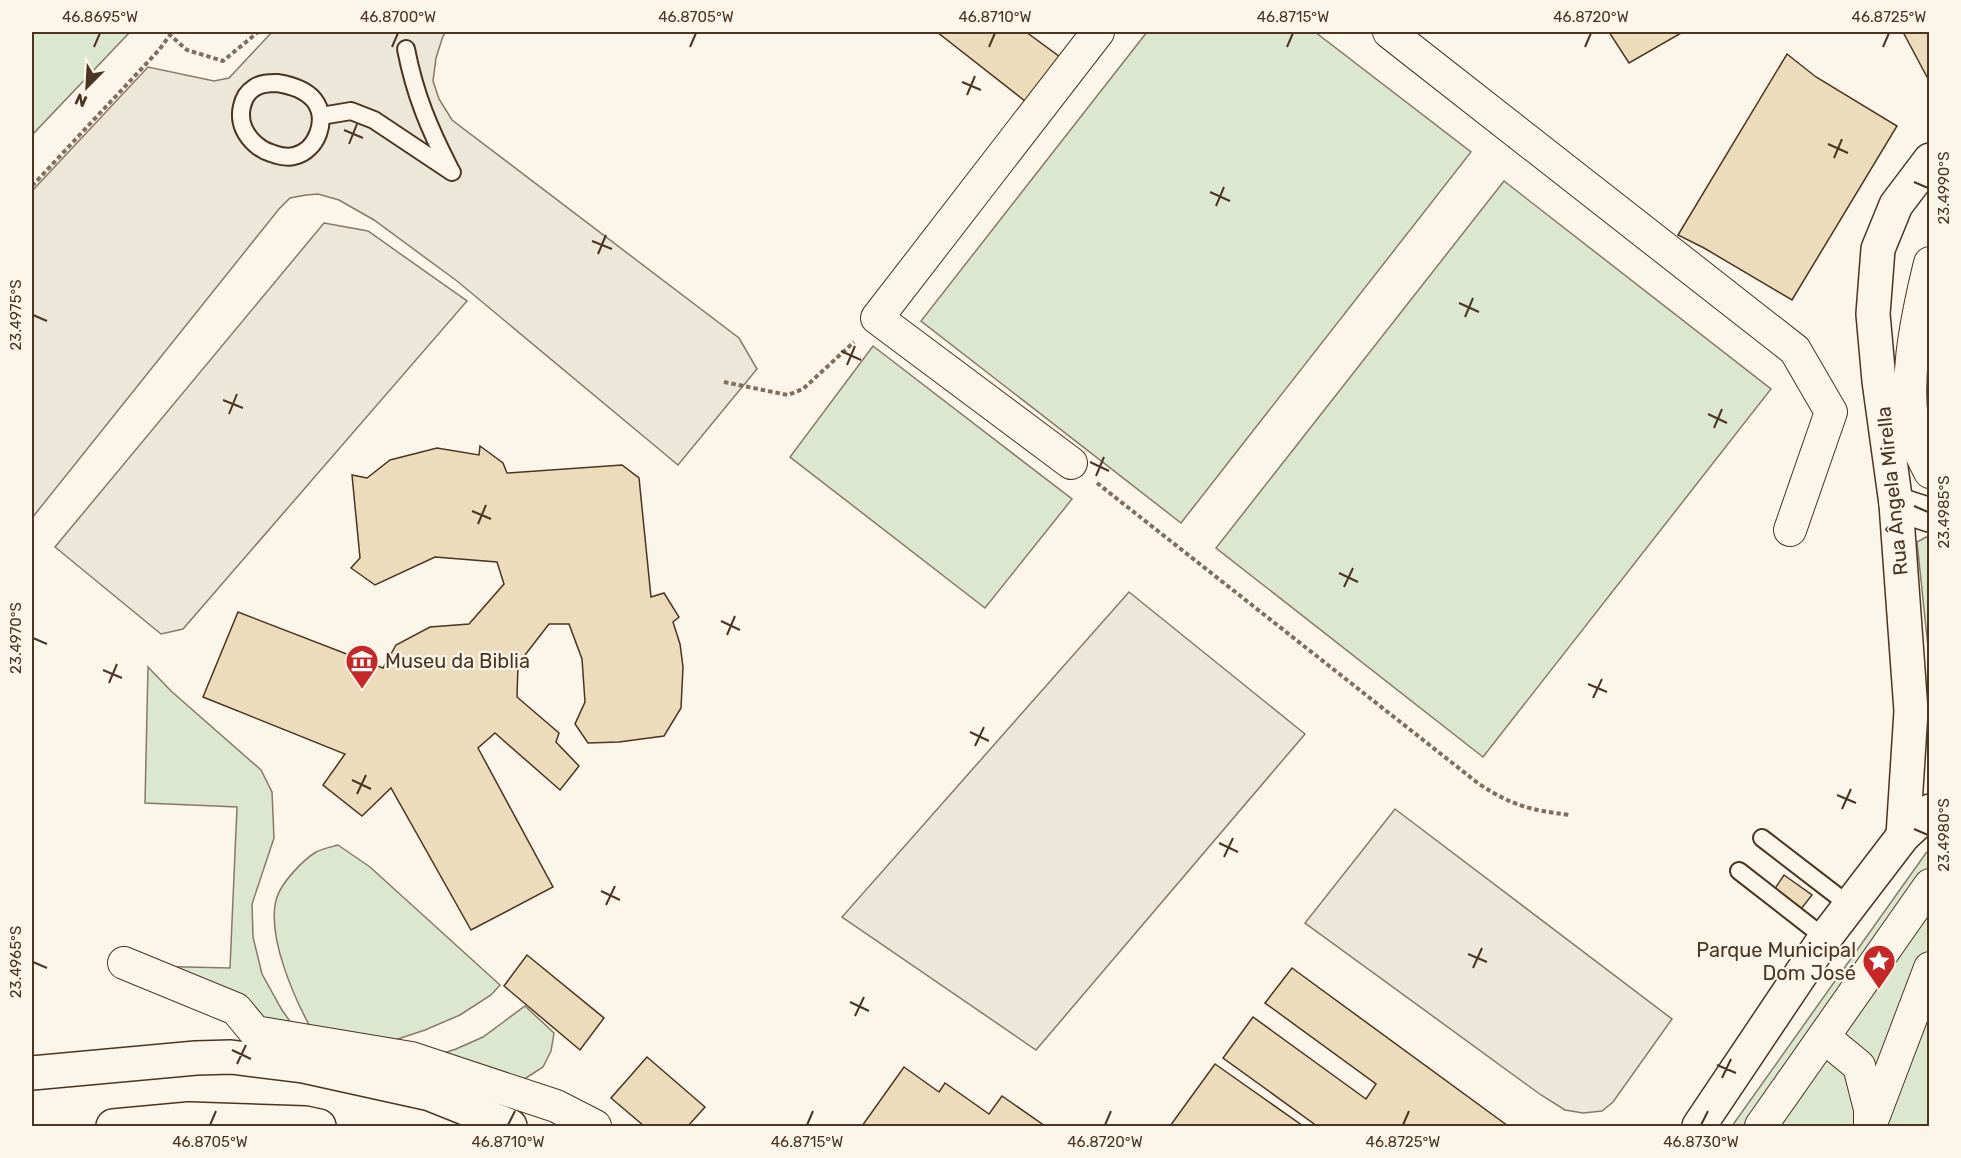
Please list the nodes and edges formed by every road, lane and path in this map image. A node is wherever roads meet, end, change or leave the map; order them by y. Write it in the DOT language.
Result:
graph roads {
  1 [pos="258,32"];
  2 [pos="1098,32"];
  3 [pos="1389,32"];
  4 [pos="406,50"];
  5 [pos="321,116"];
  6 [pos="1929,160"];
  7 [pos="32,186"];
  8 [pos="1929,263"];
  9 [pos="877,318"];
  10 [pos="724,382"];
  11 [pos="1071,463"];
  12 [pos="1929,472"];
  13 [pos="1896,504"];
  14 [pos="1929,515"];
  15 [pos="1790,530"];
  16 [pos="1929,811"];
  17 [pos="1570,815"];
  18 [pos="1903,836"];
  19 [pos="1762,838"];
  20 [pos="1739,872"];
  21 [pos="1929,885"];
  22 [pos="1849,905"];
  23 [pos="1825,938"];
  24 [pos="124,963"];
  25 [pos="1929,968"];
  26 [pos="1824,1038"];
  27 [pos="32,1073"];
  28 [pos="113,1126"];
  29 [pos="319,1126"];
  30 [pos="510,1126"];
  31 [pos="595,1126"];
  32 [pos="1699,1126"];
  33 [pos="1761,1126"];
  34 [pos="1870,1126"];
  1 -- 7 [label="path"];
  2 -- 9 [label="street"];
  3 -- 15 [label="street"];
  4 -- 5 [label="lane"];
  5 -- 5 [label="lane"];
  6 -- 13 [label="street, Rua Ângela Mirella"];
  8 -- 12 [label="street"];
  9 -- 10 [label="path"];
  9 -- 11 [label="street"];
  11 -- 17 [label="path"];
  13 -- 14 [label="street"];
  13 -- 18 [label="street, Rua Ângela Mirella"];
  16 -- 18 [label="street"];
  18 -- 22 [label="street"];
  19 -- 22 [label="lane"];
  20 -- 23 [label="lane"];
  21 -- 26 [label="street"];
  22 -- 23 [label="street"];
  23 -- 32 [label="street"];
  24 -- 31 [label="street"];
  25 -- 34 [label="street"];
  26 -- 33 [label="street"];
  26 -- 34 [label="street"];
  27 -- 30 [label="street"];
  28 -- 29 [label="street"];
}
